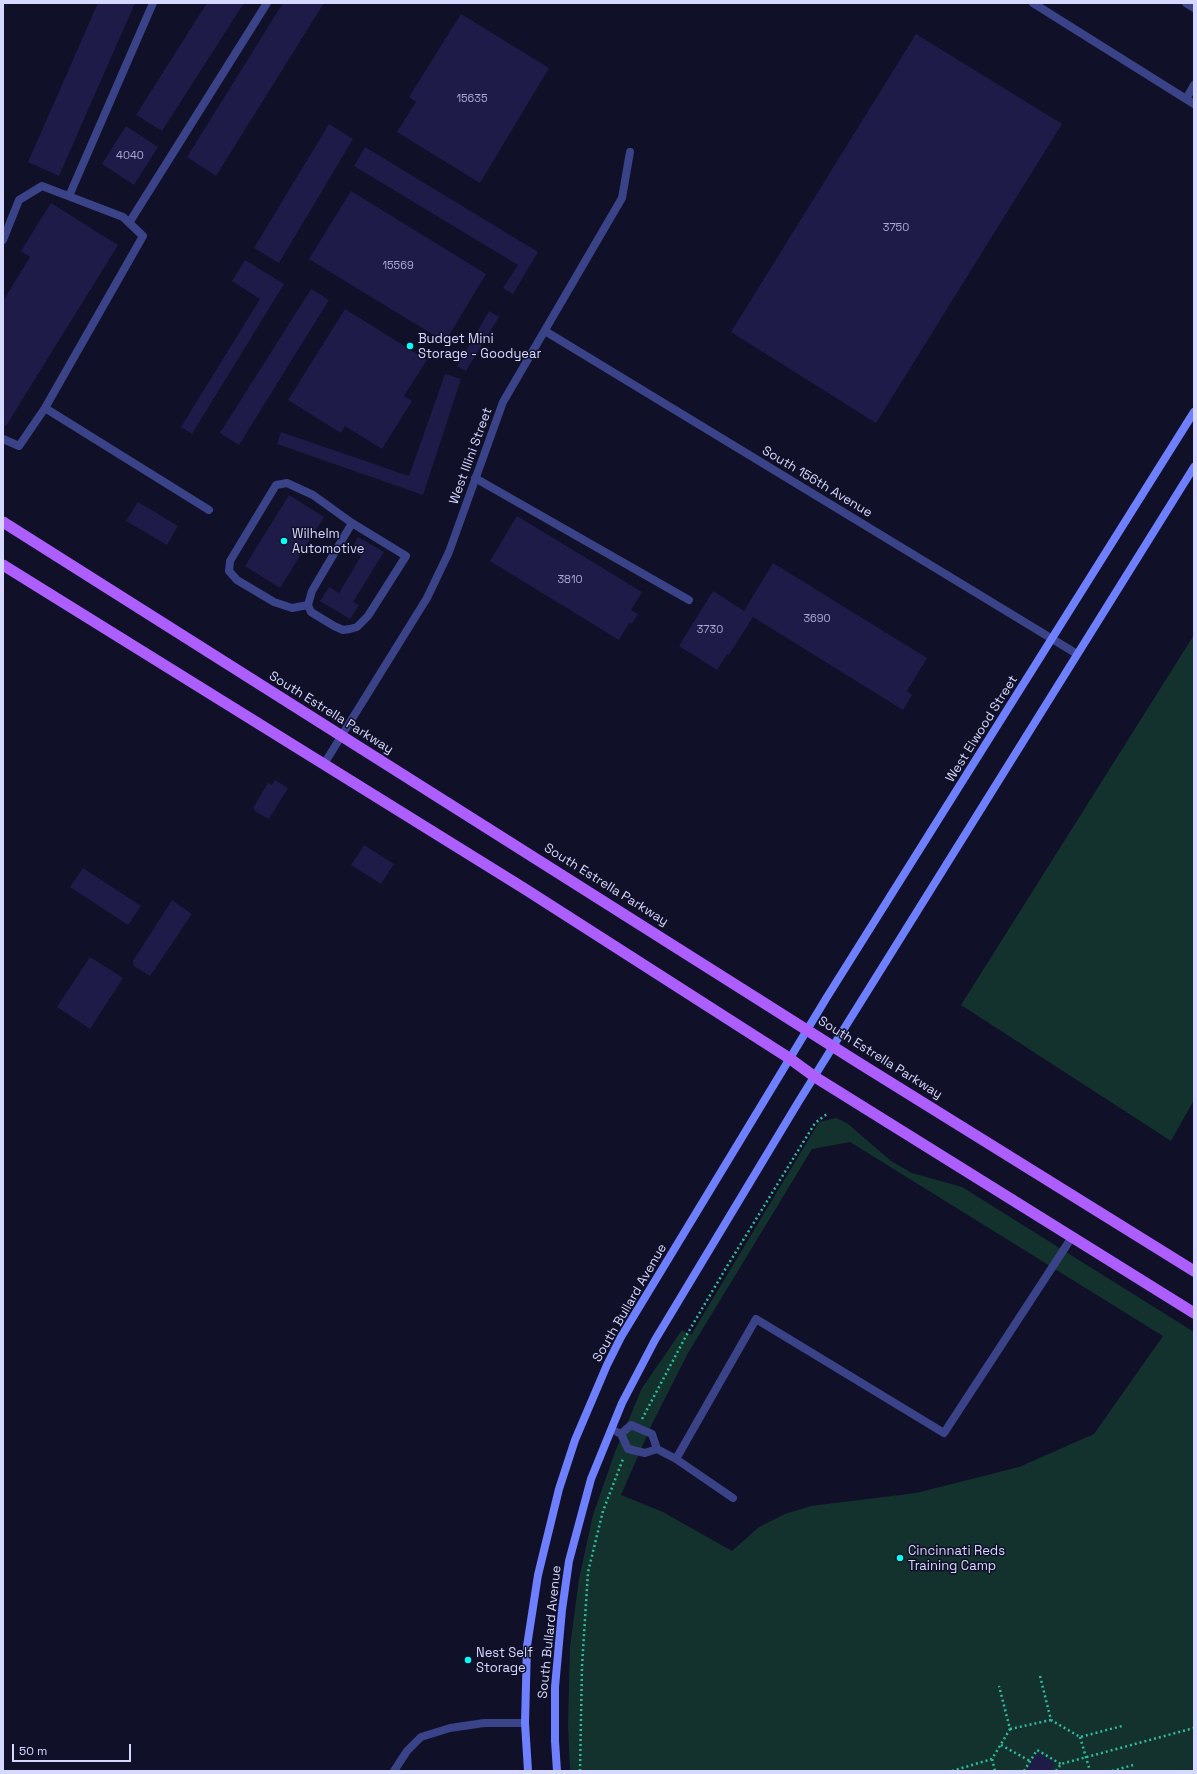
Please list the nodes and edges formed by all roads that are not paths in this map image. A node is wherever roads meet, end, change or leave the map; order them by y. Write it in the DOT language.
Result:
graph roads {
  1 [pos="153,3"];
  2 [pos="267,3"];
  3 [pos="1033,3"];
  4 [pos="1186,3"];
  5 [pos="1194,8"];
  6 [pos="1194,85"];
  7 [pos="1186,99"];
  8 [pos="1194,104"];
  9 [pos="630,152"];
  10 [pos="69,196"];
  11 [pos="129,223"];
  12 [pos="3,240"];
  13 [pos="545,331"];
  14 [pos="45,408"];
  15 [pos="1194,412"];
  16 [pos="3,439"];
  17 [pos="1194,467"];
  18 [pos="475,478"];
  19 [pos="209,510"];
  20 [pos="3,522"];
  21 [pos="352,523"];
  22 [pos="3,565"];
  23 [pos="688,600"];
  24 [pos="308,605"];
  25 [pos="1052,640"];
  26 [pos="1077,654"];
  27 [pos="341,736"];
  28 [pos="324,764"];
  29 [pos="807,1030"];
  30 [pos="834,1046"];
  31 [pos="790,1058"];
  32 [pos="815,1077"];
  33 [pos="1072,1237"];
  34 [pos="1194,1271"];
  35 [pos="1194,1313"];
  36 [pos="611,1430"];
  37 [pos="620,1434"];
  38 [pos="657,1449"];
  39 [pos="676,1459"];
  40 [pos="733,1498"];
  41 [pos="525,1723"];
  42 [pos="394,1771"];
  43 [pos="528,1771"];
  44 [pos="556,1771"];
  1 -- 10 [label="street"];
  2 -- 11 [label="street"];
  3 -- 7 [label="street"];
  4 -- 5 [label="street"];
  6 -- 7 [label="street"];
  7 -- 8 [label="street"];
  9 -- 13 [label="street, West Illini Street"];
  10 -- 11 [label="street"];
  10 -- 12 [label="street"];
  11 -- 14 [label="street"];
  13 -- 18 [label="street, West Illini Street"];
  13 -- 25 [label="street, South 156th Avenue"];
  14 -- 16 [label="street"];
  14 -- 19 [label="street"];
  15 -- 25 [label="main road, West Elwood Street"];
  17 -- 26 [label="main road"];
  18 -- 23 [label="street"];
  18 -- 27 [label="street, West Illini Street"];
  20 -- 27 [label="main road, South Estrella Parkway"];
  21 -- 24 [label="street"];
  21 -- 24 [label="street"];
  21 -- 24 [label="street"];
  22 -- 28 [label="main road"];
  25 -- 26 [label="street, South 156th Avenue"];
  25 -- 29 [label="main road, West Elwood Street"];
  26 -- 30 [label="main road"];
  27 -- 28 [label="street, West Illini Street"];
  27 -- 29 [label="main road, South Estrella Parkway"];
  28 -- 31 [label="main road"];
  29 -- 30 [label="main road, South Estrella Parkway"];
  29 -- 31 [label="main road, West Elwood Street"];
  30 -- 32 [label="main road"];
  30 -- 34 [label="main road, South Estrella Parkway"];
  31 -- 32 [label="main road"];
  31 -- 41 [label="main road, South Bullard Avenue"];
  32 -- 33 [label="main road"];
  32 -- 36 [label="main road, South Bullard Avenue"];
  33 -- 35 [label="main road"];
  33 -- 39 [label="street"];
  36 -- 37 [label="street"];
  36 -- 44 [label="main road, South Bullard Avenue"];
  37 -- 38 [label="street"];
  37 -- 38 [label="street"];
  38 -- 39 [label="street"];
  39 -- 40 [label="street"];
  41 -- 42 [label="street"];
  41 -- 43 [label="main road, South Bullard Avenue"];
}
